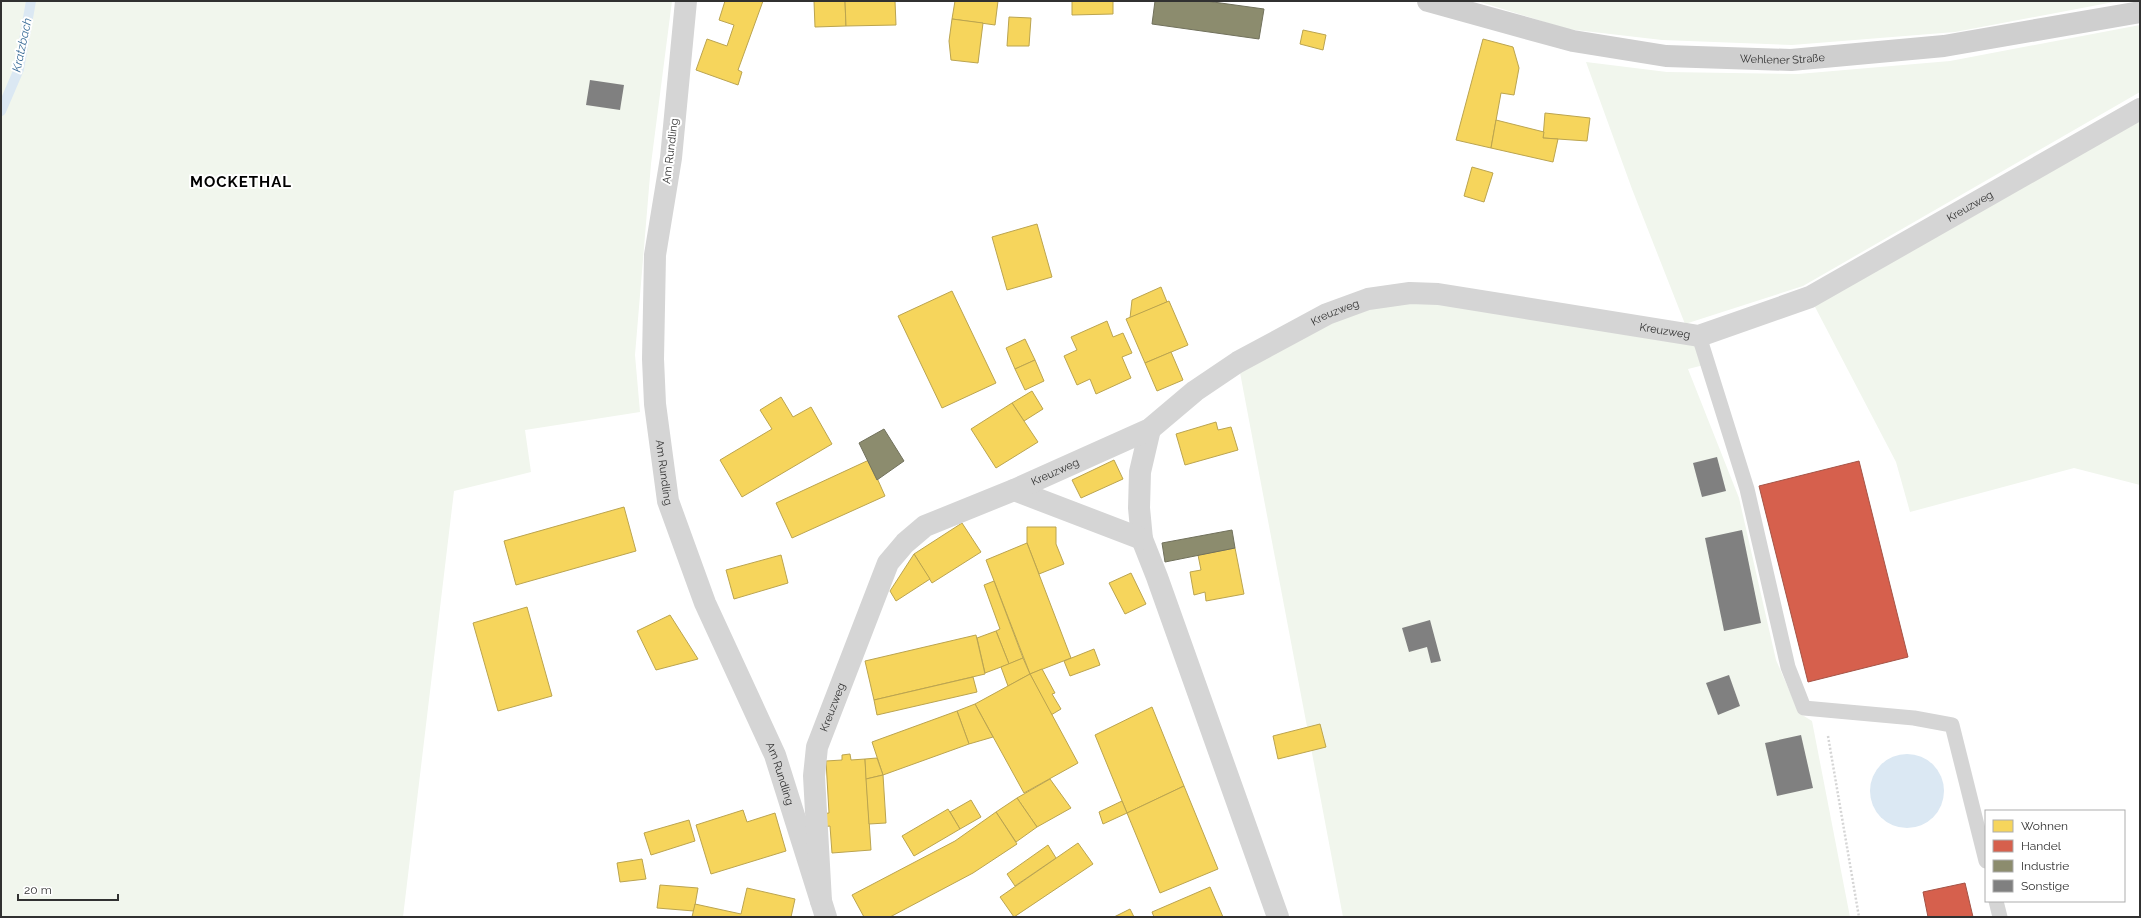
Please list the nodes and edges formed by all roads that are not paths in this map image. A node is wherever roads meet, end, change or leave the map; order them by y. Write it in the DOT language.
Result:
graph roads {
  1 [pos="686,1"];
  2 [pos="1428,1"];
  3 [pos="2140,12"];
  4 [pos="2140,109"];
  5 [pos="1699,336"];
  6 [pos="1150,429"];
  7 [pos="1014,490"];
  8 [pos="1142,539"];
  9 [pos="1985,857"];
  10 [pos="1996,902"];
  11 [pos="824,909"];
  12 [pos="1278,917"];
  13 [pos="2000,917"];
  1 -- 11 [label="street, Am Rundling"];
  2 -- 3 [label="street, Wehlener Straße"];
  4 -- 5 [label="street, Kreuzweg"];
  5 -- 6 [label="street, Kreuzweg"];
  5 -- 9 [label="lane"];
  6 -- 7 [label="street, Kreuzweg"];
  6 -- 8 [label="street"];
  7 -- 8 [label="street"];
  7 -- 11 [label="street, Kreuzweg"];
  8 -- 12 [label="street"];
  10 -- 13 [label="lane"];
}
